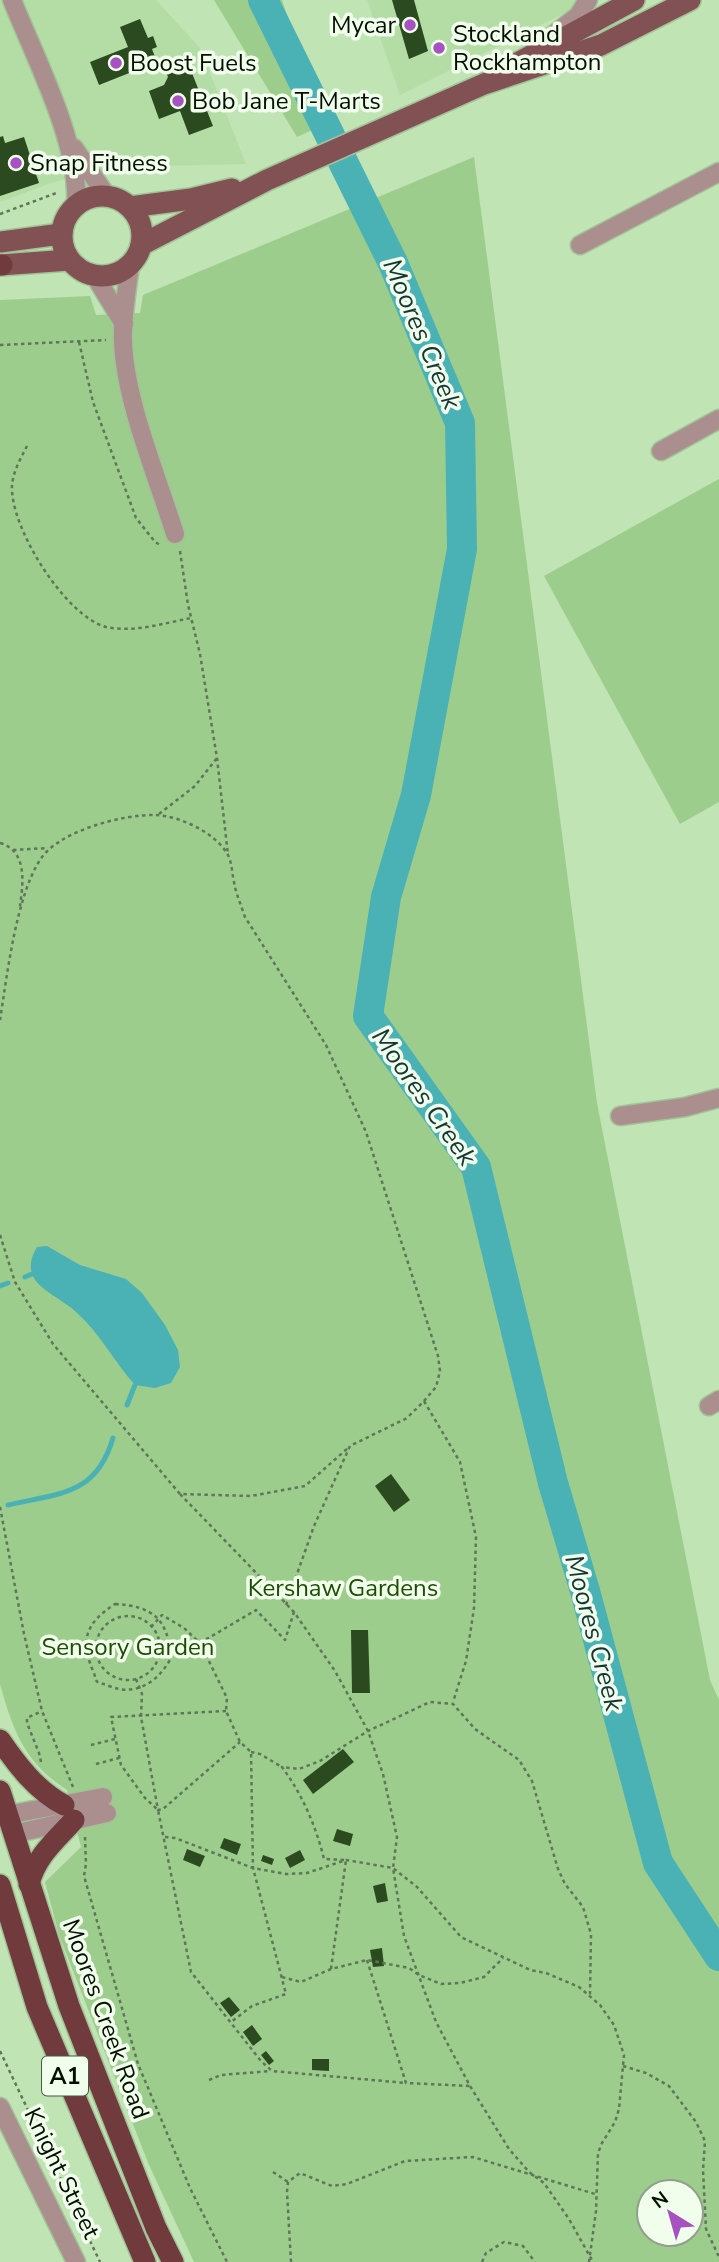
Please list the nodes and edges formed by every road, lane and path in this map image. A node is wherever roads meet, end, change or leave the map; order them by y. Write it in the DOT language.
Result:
graph roads {
  1 [pos="12,0"];
  2 [pos="588,0"];
  3 [pos="690,0"];
  4 [pos="626,2"];
  5 [pos="640,26"];
  6 [pos="519,62"];
  7 [pos="477,88"];
  8 [pos="66,136"];
  9 [pos="719,172"];
  10 [pos="267,180"];
  11 [pos="106,195"];
  12 [pos="72,197"];
  13 [pos="130,207"];
  14 [pos="0,214"];
  15 [pos="61,234"];
  16 [pos="0,242"];
  17 [pos="141,246"];
  18 [pos="580,246"];
  19 [pos="69,260"];
  20 [pos="1,265"];
  21 [pos="130,265"];
  22 [pos="95,276"];
  23 [pos="123,331"];
  24 [pos="79,342"];
  25 [pos="0,345"];
  26 [pos="719,419"];
  27 [pos="27,446"];
  28 [pos="661,451"];
  29 [pos="170,541"];
  30 [pos="173,552"];
  31 [pos="182,558"];
  32 [pos="191,618"];
  33 [pos="217,758"];
  34 [pos="158,815"];
  35 [pos="0,843"];
  36 [pos="49,848"];
  37 [pos="13,850"];
  38 [pos="228,855"];
  39 [pos="19,914"];
  40 [pos="0,1020"];
  41 [pos="719,1098"];
  42 [pos="620,1115"];
  43 [pos="0,1236"];
  44 [pos="424,1401"];
  45 [pos="350,1446"];
  46 [pos="180,1494"];
  47 [pos="0,1507"];
  48 [pos="286,1605"];
  49 [pos="294,1612"];
  50 [pos="158,1618"];
  51 [pos="151,1627"];
  52 [pos="86,1639"];
  53 [pos="96,1643"];
  54 [pos="200,1643"];
  55 [pos="136,1679"];
  56 [pos="140,1688"];
  57 [pos="453,1704"];
  58 [pos="41,1711"];
  59 [pos="226,1711"];
  60 [pos="141,1717"];
  61 [pos="368,1731"];
  62 [pos="116,1739"];
  63 [pos="0,1740"];
  64 [pos="240,1742"];
  65 [pos="91,1745"];
  66 [pos="251,1752"];
  67 [pos="119,1758"];
  68 [pos="96,1764"];
  69 [pos="41,1765"];
  70 [pos="282,1767"];
  71 [pos="0,1791"];
  72 [pos="105,1805"];
  73 [pos="158,1810"];
  74 [pos="74,1811"];
  75 [pos="5,1826"];
  76 [pos="164,1838"];
  77 [pos="346,1860"];
  78 [pos="253,1868"];
  79 [pos="393,1868"];
  80 [pos="29,1884"];
  81 [pos="0,1885"];
  82 [pos="7,1926"];
  83 [pos="503,1958"];
  84 [pos="367,1960"];
  85 [pos="331,1969"];
  86 [pos="419,1975"];
  87 [pos="282,1976"];
  88 [pos="590,1995"];
  89 [pos="230,2022"];
  90 [pos="0,2051"];
  91 [pos="624,2066"];
  92 [pos="272,2071"];
  93 [pos="209,2080"];
  94 [pos="406,2083"];
  95 [pos="470,2086"];
  96 [pos="0,2107"];
  97 [pos="272,2172"];
  98 [pos="528,2172"];
  99 [pos="288,2182"];
  100 [pos="596,2194"];
  101 [pos="590,2256"];
  102 [pos="719,2257"];
  103 [pos="76,2262"];
  104 [pos="100,2262"];
  105 [pos="145,2262"];
  106 [pos="173,2262"];
  107 [pos="227,2262"];
  108 [pos="291,2262"];
  109 [pos="482,2262"];
  110 [pos="534,2262"];
  111 [pos="591,2262"];
  1 -- 8 [label="street"];
  2 -- 6 [label="street"];
  3 -- 5 [label="main road"];
  4 -- 5 [label="street"];
  4 -- 6 [label="main road"];
  5 -- 7 [label="main road"];
  6 -- 7 [label="main road"];
  7 -- 10 [label="main road"];
  8 -- 11 [label="street"];
  8 -- 12 [label="street"];
  9 -- 18 [label="street"];
  10 -- 13 [label="main road"];
  10 -- 17 [label="main road"];
  11 -- 12 [label="main road"];
  11 -- 13 [label="main road"];
  12 -- 14 [label="path"];
  12 -- 15 [label="main road"];
  13 -- 17 [label="main road"];
  15 -- 16 [label="main road"];
  15 -- 19 [label="main road"];
  17 -- 21 [label="main road"];
  19 -- 20 [label="main road"];
  19 -- 22 [label="main road"];
  21 -- 22 [label="main road"];
  21 -- 23 [label="street"];
  22 -- 23 [label="street"];
  23 -- 24 [label="path"];
  23 -- 29 [label="street"];
  24 -- 25 [label="path"];
  24 -- 29 [label="path"];
  26 -- 28 [label="street"];
  27 -- 32 [label="path"];
  29 -- 31 [label="path"];
  30 -- 31 [label="path"];
  31 -- 32 [label="path"];
  32 -- 33 [label="path"];
  33 -- 34 [label="path"];
  33 -- 38 [label="path"];
  34 -- 36 [label="path"];
  34 -- 38 [label="path"];
  35 -- 37 [label="path"];
  36 -- 37 [label="path"];
  36 -- 39 [label="path"];
  37 -- 39 [label="path"];
  38 -- 44 [label="path"];
  39 -- 40 [label="path"];
  41 -- 42 [label="street"];
  43 -- 46 [label="path"];
  44 -- 45 [label="path"];
  44 -- 57 [label="path"];
  45 -- 46 [label="path"];
  45 -- 48 [label="path"];
  46 -- 48 [label="path"];
  47 -- 58 [label="path"];
  48 -- 49 [label="path"];
  49 -- 54 [label="path"];
  49 -- 61 [label="path"];
  50 -- 51 [label="path"];
  50 -- 52 [label="path"];
  50 -- 54 [label="path"];
  50 -- 56 [label="path"];
  51 -- 53 [label="path"];
  51 -- 55 [label="path"];
  52 -- 53 [label="path"];
  52 -- 56 [label="path"];
  53 -- 55 [label="path"];
  54 -- 59 [label="path"];
  55 -- 56 [label="path"];
  56 -- 60 [label="path"];
  57 -- 61 [label="path"];
  57 -- 88 [label="path"];
  58 -- 69 [label="path"];
  58 -- 74 [label="path"];
  59 -- 60 [label="path"];
  59 -- 64 [label="path"];
  60 -- 62 [label="path"];
  60 -- 73 [label="path"];
  61 -- 70 [label="path"];
  61 -- 79 [label="path"];
  62 -- 65 [label="path"];
  62 -- 67 [label="path"];
  63 -- 74 [label="highway"];
  64 -- 66 [label="path"];
  64 -- 73 [label="path"];
  66 -- 70 [label="path"];
  66 -- 78 [label="path"];
  67 -- 68 [label="path"];
  67 -- 73 [label="path"];
  70 -- 77 [label="path"];
  71 -- 75 [label="highway, Moores Creek Road / A1"];
  72 -- 74 [label="street"];
  73 -- 76 [label="path"];
  74 -- 75 [label="street"];
  74 -- 80 [label="highway"];
  74 -- 107 [label="path"];
  75 -- 80 [label="highway, Moores Creek Road / A1"];
  76 -- 78 [label="path"];
  76 -- 89 [label="path"];
  77 -- 78 [label="path"];
  77 -- 79 [label="path"];
  77 -- 85 [label="path"];
  78 -- 87 [label="path"];
  79 -- 83 [label="path"];
  79 -- 86 [label="path"];
  80 -- 106 [label="highway, Moores Creek Road / A1"];
  81 -- 82 [label="highway, A1"];
  82 -- 105 [label="highway, A1"];
  83 -- 86 [label="path"];
  83 -- 88 [label="path"];
  84 -- 85 [label="path"];
  84 -- 86 [label="path"];
  84 -- 94 [label="path"];
  85 -- 87 [label="path"];
  86 -- 95 [label="path"];
  87 -- 89 [label="path"];
  88 -- 91 [label="path"];
  89 -- 92 [label="path"];
  90 -- 104 [label="path"];
  91 -- 100 [label="path"];
  91 -- 102 [label="path"];
  92 -- 93 [label="path"];
  92 -- 94 [label="path"];
  94 -- 95 [label="path"];
  95 -- 98 [label="path"];
  96 -- 103 [label="street, Knight Street"];
  97 -- 99 [label="path"];
  98 -- 99 [label="path"];
  98 -- 100 [label="path"];
  98 -- 101 [label="path"];
  99 -- 108 [label="path"];
  100 -- 101 [label="path"];
  101 -- 111 [label="path"];
  109 -- 110 [label="path"];
}
